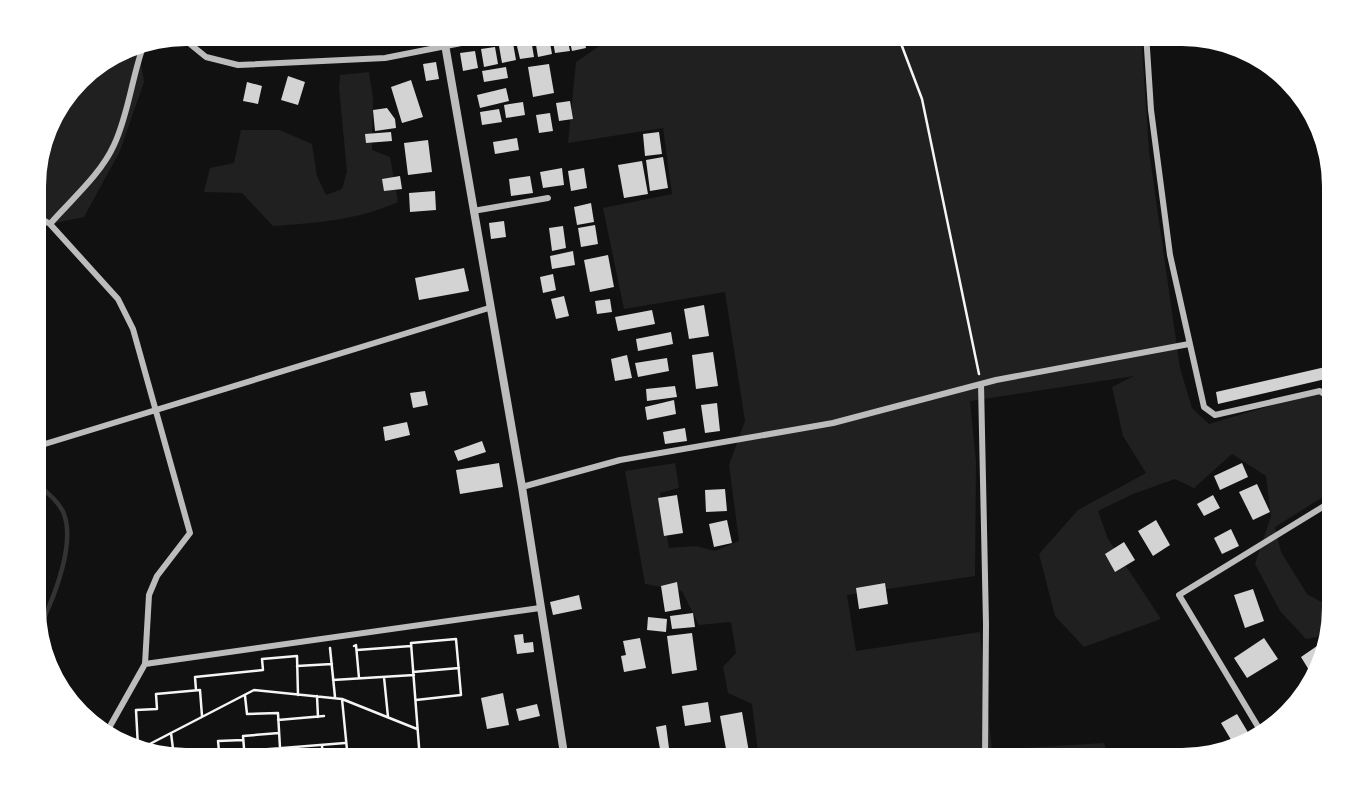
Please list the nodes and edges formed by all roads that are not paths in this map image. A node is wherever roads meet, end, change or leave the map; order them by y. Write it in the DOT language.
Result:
graph roads {
  1 [pos="192,46"];
  2 [pos="455,46"];
  3 [pos="1147,46"];
  4 [pos="446,48"];
  5 [pos="141,53"];
  6 [pos="548,198"];
  7 [pos="473,211"];
  8 [pos="46,222"];
  9 [pos="50,224"];
  10 [pos="489,307"];
  11 [pos="1189,344"];
  12 [pos="981,384"];
  13 [pos="1322,393"];
  14 [pos="156,409"];
  15 [pos="46,443"];
  16 [pos="522,487"];
  17 [pos="1322,507"];
  18 [pos="540,608"];
  19 [pos="145,664"];
  20 [pos="111,725"];
  21 [pos="1257,725"];
  22 [pos="985,747"];
  23 [pos="563,748"];
  1 -- 4 [label="street"];
  2 -- 4 [label="street"];
  3 -- 11 [label="street"];
  4 -- 7 [label="street"];
  5 -- 9 [label="street"];
  6 -- 7 [label="street"];
  7 -- 10 [label="street"];
  8 -- 9 [label="street"];
  9 -- 14 [label="street"];
  10 -- 14 [label="street"];
  10 -- 16 [label="street"];
  11 -- 12 [label="street"];
  11 -- 13 [label="street"];
  12 -- 16 [label="street"];
  12 -- 22 [label="street"];
  14 -- 15 [label="street"];
  14 -- 19 [label="street"];
  16 -- 18 [label="street"];
  17 -- 21 [label="street"];
  18 -- 19 [label="street"];
  18 -- 23 [label="street"];
  19 -- 20 [label="street"];
}
